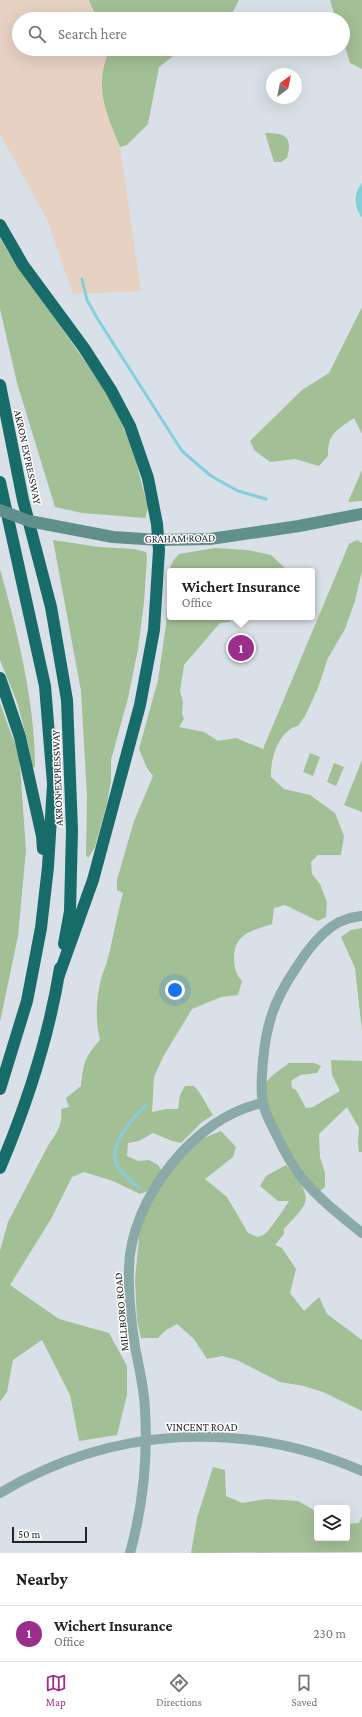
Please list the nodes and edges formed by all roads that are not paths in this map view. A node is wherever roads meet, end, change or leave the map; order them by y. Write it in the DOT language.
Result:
graph roads {
  1 [pos="0,225"];
  2 [pos="0,385"];
  3 [pos="0,482"];
  4 [pos="2,505"];
  5 [pos="362,514"];
  6 [pos="159,540"];
  7 [pos="0,678"];
  8 [pos="362,916"];
  9 [pos="41,928"];
  10 [pos="59,975"];
  11 [pos="0,1089"];
  12 [pos="262,1103"];
  13 [pos="0,1168"];
  14 [pos="362,1233"];
  15 [pos="146,1440"];
  16 [pos="362,1471"];
  17 [pos="0,1493"];
  18 [pos="130,1553"];
  1 -- 6 [label="highway"];
  2 -- 10 [label="highway, AKRON EXPRESSWAY"];
  3 -- 4 [label="highway, AKRON EXPRESSWAY"];
  4 -- 6 [label="main road, GRAHAM ROAD, bridge"];
  4 -- 9 [label="highway, AKRON EXPRESSWAY"];
  5 -- 6 [label="main road, GRAHAM ROAD"];
  6 -- 10 [label="highway"];
  7 -- 9 [label="highway"];
  8 -- 12 [label="street"];
  9 -- 11 [label="highway, AKRON EXPRESSWAY"];
  10 -- 13 [label="highway, AKRON EXPRESSWAY"];
  12 -- 14 [label="street"];
  12 -- 15 [label="street, MILLBORO ROAD"];
  15 -- 16 [label="street, VINCENT ROAD"];
  15 -- 17 [label="street, VINCENT ROAD"];
  15 -- 18 [label="street, MILLBORO ROAD"];
}
